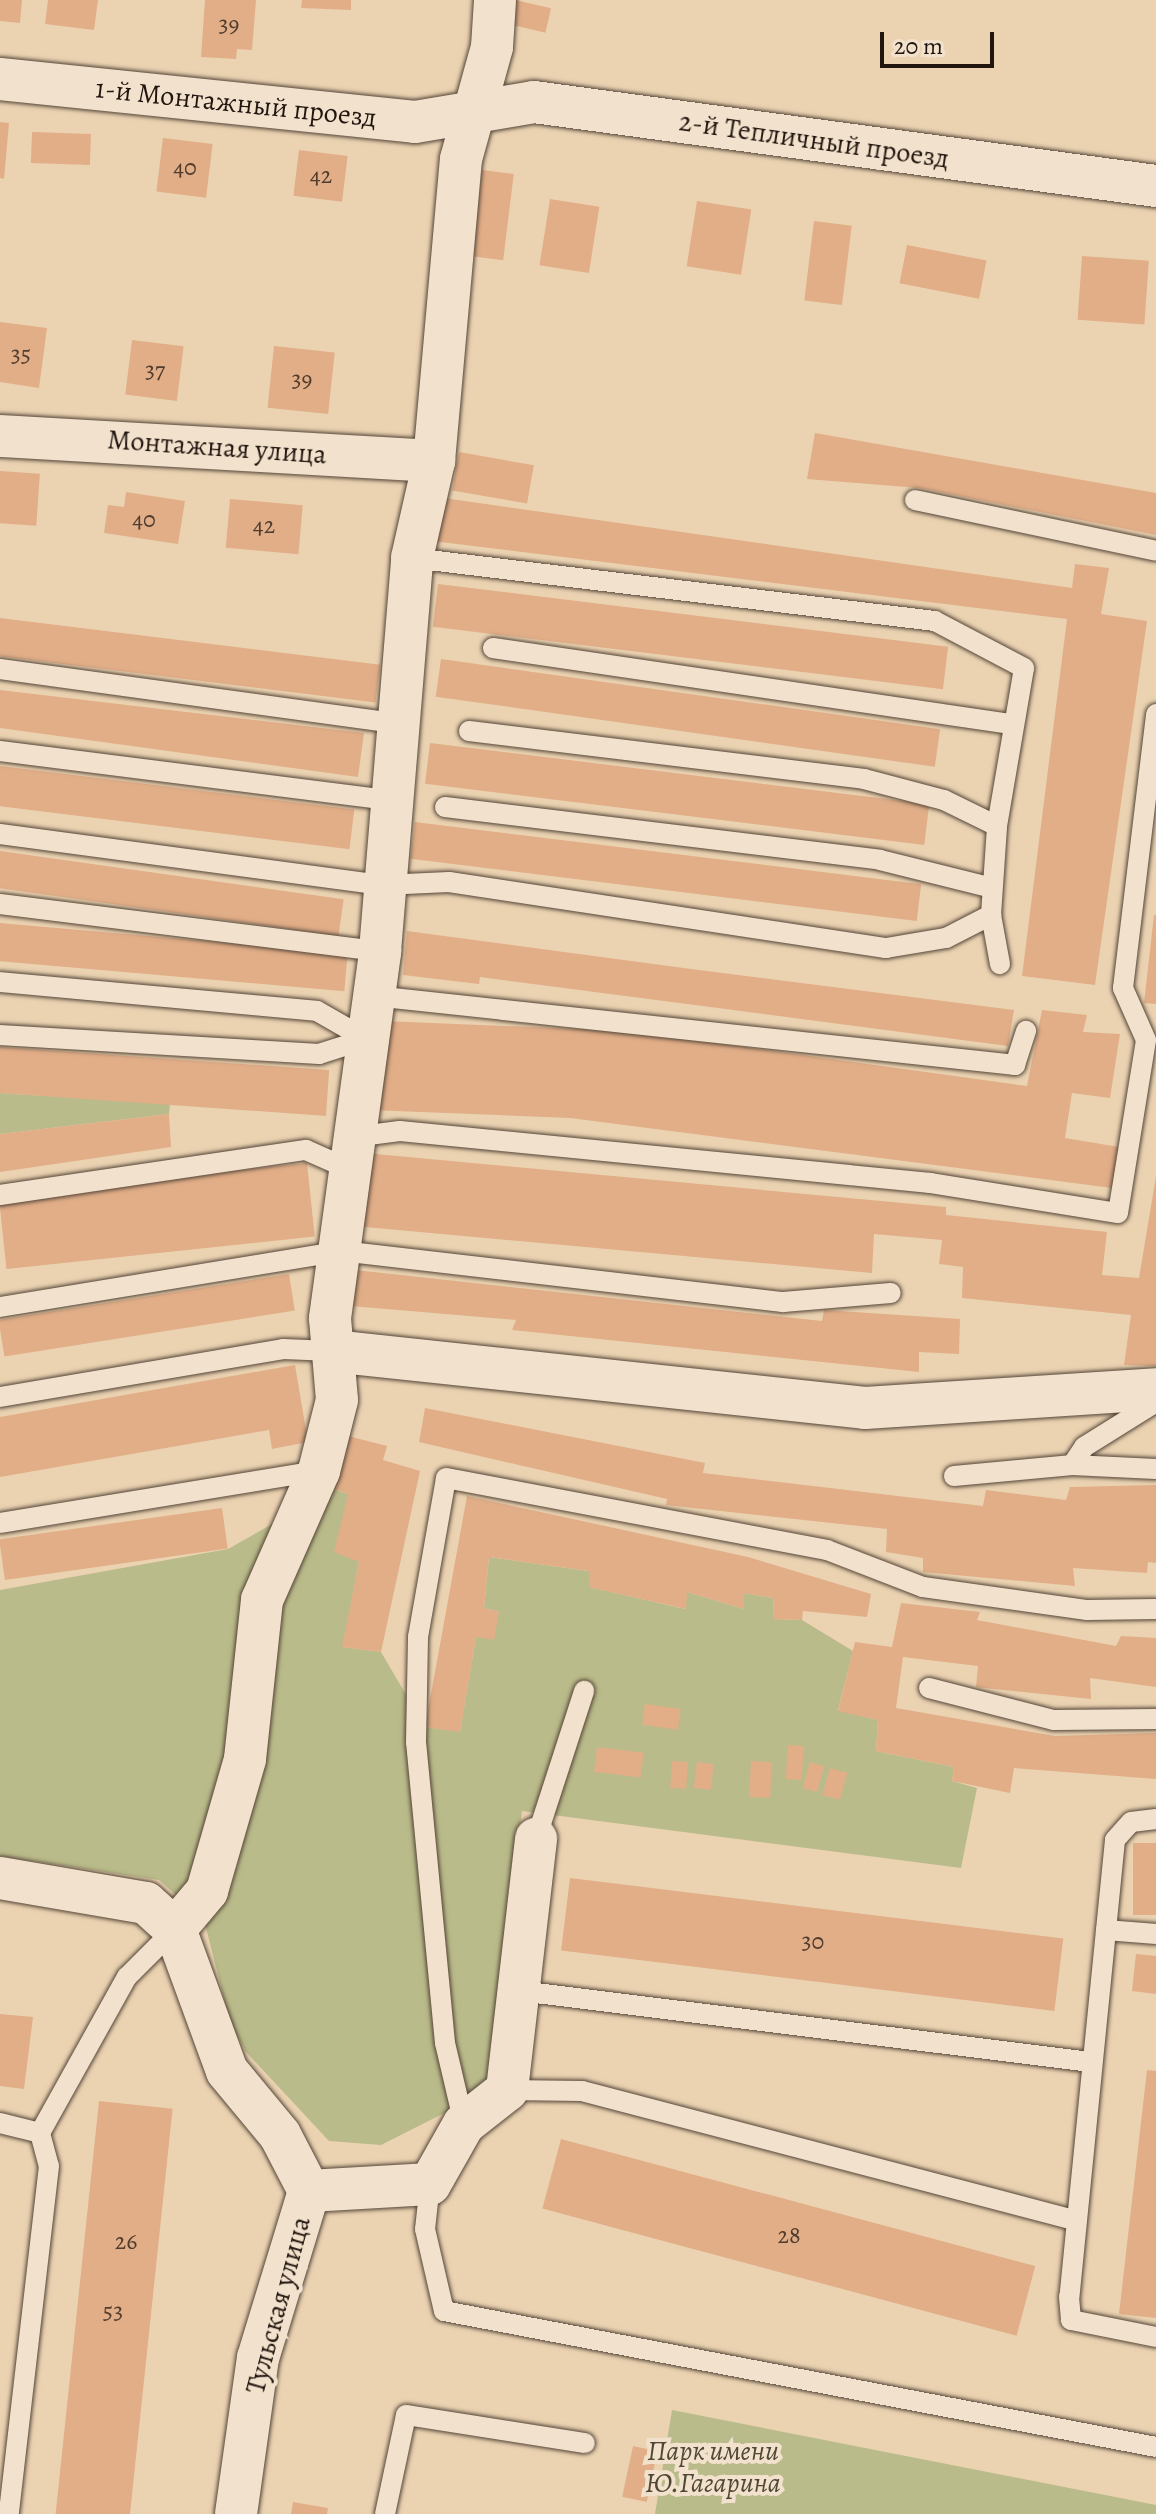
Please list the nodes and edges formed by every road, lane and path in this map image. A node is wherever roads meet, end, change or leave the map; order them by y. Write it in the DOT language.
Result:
graph roads {
  1 [pos="495,0"];
  2 [pos="0,79"];
  3 [pos="471,109"];
  4 [pos="1156,186"];
  5 [pos="0,436"];
  6 [pos="434,461"];
  7 [pos="915,500"];
  8 [pos="1156,551"];
  9 [pos="412,558"];
  10 [pos="493,648"];
  11 [pos="0,669"];
  12 [pos="1156,714"];
  13 [pos="400,724"];
  14 [pos="1011,724"];
  15 [pos="469,731"];
  16 [pos="0,751"];
  17 [pos="389,800"];
  18 [pos="445,807"];
  19 [pos="997,826"];
  20 [pos="0,834"];
  21 [pos="383,885"];
  22 [pos="992,888"];
  23 [pos="0,904"];
  24 [pos="991,915"];
  25 [pos="380,951"];
  26 [pos="1000,964"];
  27 [pos="0,982"];
  28 [pos="374,996"];
  29 [pos="1026,1031"];
  30 [pos="0,1035"];
  31 [pos="366,1039"];
  32 [pos="1151,1040"];
  33 [pos="352,1153"];
  34 [pos="0,1195"];
  35 [pos="341,1251"];
  36 [pos="891,1293"];
  37 [pos="0,1307"];
  38 [pos="332,1351"];
  39 [pos="1156,1389"];
  40 [pos="0,1397"];
  41 [pos="1156,1402"];
  42 [pos="1072,1465"];
  43 [pos="1156,1469"];
  44 [pos="319,1471"];
  45 [pos="954,1476"];
  46 [pos="0,1523"];
  47 [pos="1156,1609"];
  48 [pos="929,1688"];
  49 [pos="584,1691"];
  50 [pos="1156,1719"];
  51 [pos="1156,1819"];
  52 [pos="536,1839"];
  53 [pos="0,1878"];
  54 [pos="175,1929"];
  55 [pos="1106,1930"];
  56 [pos="1156,1934"];
  57 [pos="520,1991"];
  58 [pos="1091,2062"];
  59 [pos="507,2090"];
  60 [pos="0,2123"];
  61 [pos="464,2124"];
  62 [pos="40,2133"];
  63 [pos="430,2184"];
  64 [pos="309,2191"];
  65 [pos="1074,2220"];
  66 [pos="1156,2337"];
  67 [pos="585,2443"];
  68 [pos="1156,2447"];
  69 [pos="9,2514"];
  70 [pos="236,2514"];
  71 [pos="385,2514"];
  1 -- 3 [label="street"];
  2 -- 3 [label="street, 1-й Монтажный проезд"];
  3 -- 4 [label="street, 2-й Тепличный проезд"];
  3 -- 6 [label="street"];
  5 -- 6 [label="street, Монтажная улица"];
  6 -- 9 [label="street"];
  7 -- 8 [label="lane"];
  9 -- 13 [label="street"];
  9 -- 14 [label="lane"];
  10 -- 14 [label="lane"];
  11 -- 13 [label="lane"];
  12 -- 32 [label="lane"];
  13 -- 17 [label="street"];
  14 -- 19 [label="lane"];
  15 -- 19 [label="lane"];
  16 -- 17 [label="lane"];
  17 -- 21 [label="street"];
  18 -- 22 [label="lane"];
  19 -- 22 [label="lane"];
  20 -- 21 [label="lane"];
  21 -- 24 [label="lane"];
  21 -- 25 [label="street"];
  22 -- 24 [label="lane"];
  23 -- 25 [label="lane"];
  24 -- 26 [label="lane"];
  25 -- 28 [label="street"];
  27 -- 31 [label="lane"];
  28 -- 29 [label="lane"];
  28 -- 31 [label="street"];
  30 -- 31 [label="lane"];
  31 -- 33 [label="street"];
  32 -- 33 [label="lane"];
  33 -- 34 [label="lane"];
  33 -- 35 [label="street"];
  35 -- 36 [label="lane"];
  35 -- 37 [label="lane"];
  35 -- 38 [label="street"];
  38 -- 39 [label="street"];
  38 -- 40 [label="lane"];
  38 -- 44 [label="street"];
  41 -- 42 [label="lane"];
  42 -- 43 [label="lane"];
  42 -- 45 [label="lane"];
  44 -- 46 [label="lane"];
  44 -- 54 [label="street"];
  47 -- 61 [label="lane"];
  48 -- 50 [label="lane"];
  49 -- 52 [label="lane"];
  51 -- 55 [label="lane"];
  52 -- 57 [label="street"];
  53 -- 54 [label="street"];
  54 -- 62 [label="lane"];
  54 -- 64 [label="street"];
  55 -- 56 [label="lane"];
  55 -- 58 [label="lane"];
  57 -- 58 [label="lane"];
  57 -- 59 [label="street"];
  58 -- 65 [label="lane"];
  59 -- 61 [label="street"];
  59 -- 65 [label="lane"];
  60 -- 62 [label="lane"];
  61 -- 63 [label="street"];
  62 -- 69 [label="lane"];
  63 -- 64 [label="street"];
  63 -- 68 [label="lane"];
  64 -- 70 [label="street, Тульская улица"];
  65 -- 66 [label="lane"];
  67 -- 71 [label="lane"];
}
